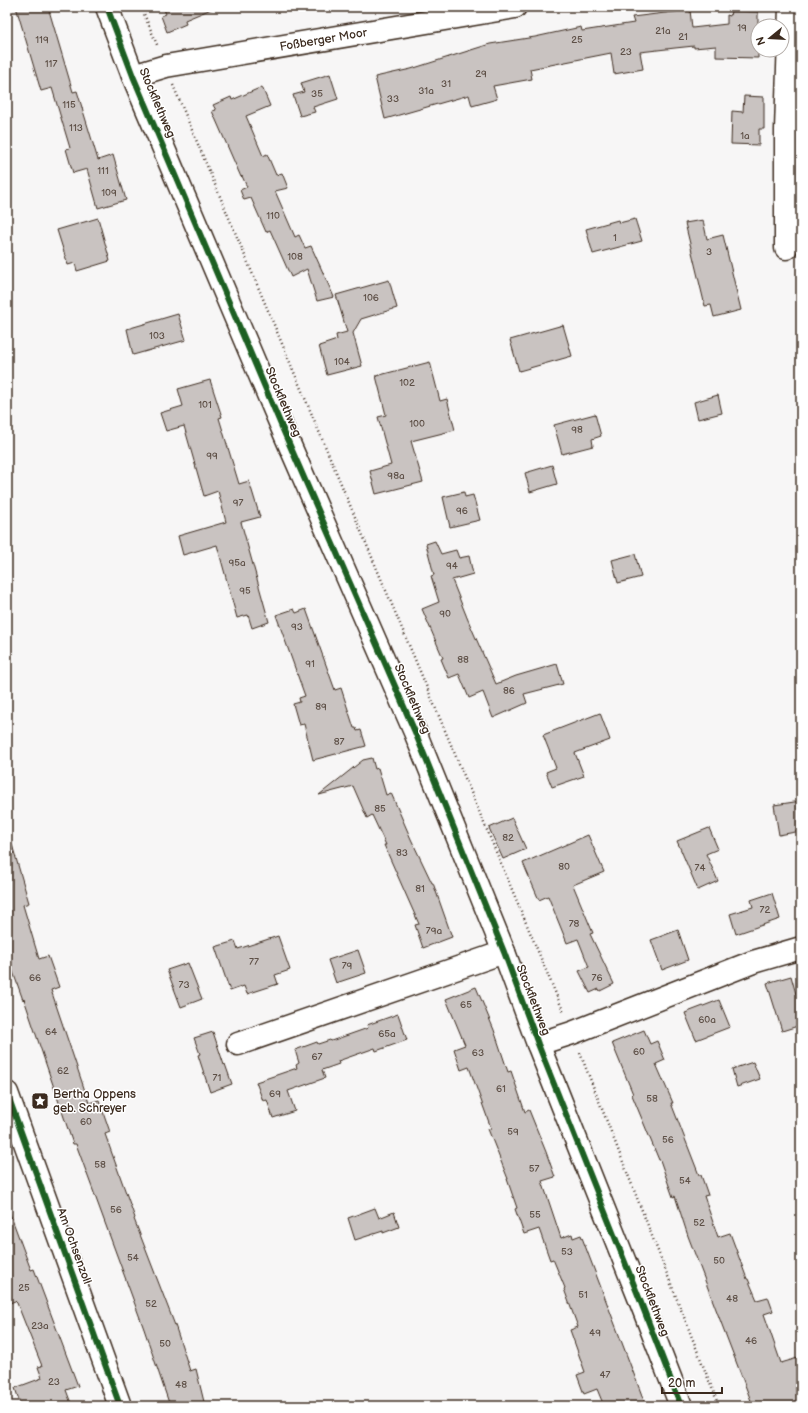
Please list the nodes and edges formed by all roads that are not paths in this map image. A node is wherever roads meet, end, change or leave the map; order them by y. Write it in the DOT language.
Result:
graph roads {
  1 [pos="107,7"];
  2 [pos="790,7"];
  3 [pos="510,8"];
  4 [pos="133,76"];
  5 [pos="786,248"];
  6 [pos="801,948"];
  7 [pos="504,952"];
  8 [pos="238,1044"];
  9 [pos="538,1044"];
  10 [pos="7,1093"];
  11 [pos="120,1406"];
  12 [pos="681,1406"];
  1 -- 4 [label="street, Stockflethweg"];
  2 -- 5 [label="street"];
  3 -- 4 [label="street, Foßberger Moor"];
  4 -- 7 [label="street, Stockflethweg"];
  6 -- 9 [label="street, Stockflethweg"];
  7 -- 8 [label="street, Stockflethweg"];
  7 -- 9 [label="street, Stockflethweg"];
  9 -- 12 [label="street, Stockflethweg"];
  10 -- 11 [label="street, Am Ochsenzoll"];
}
